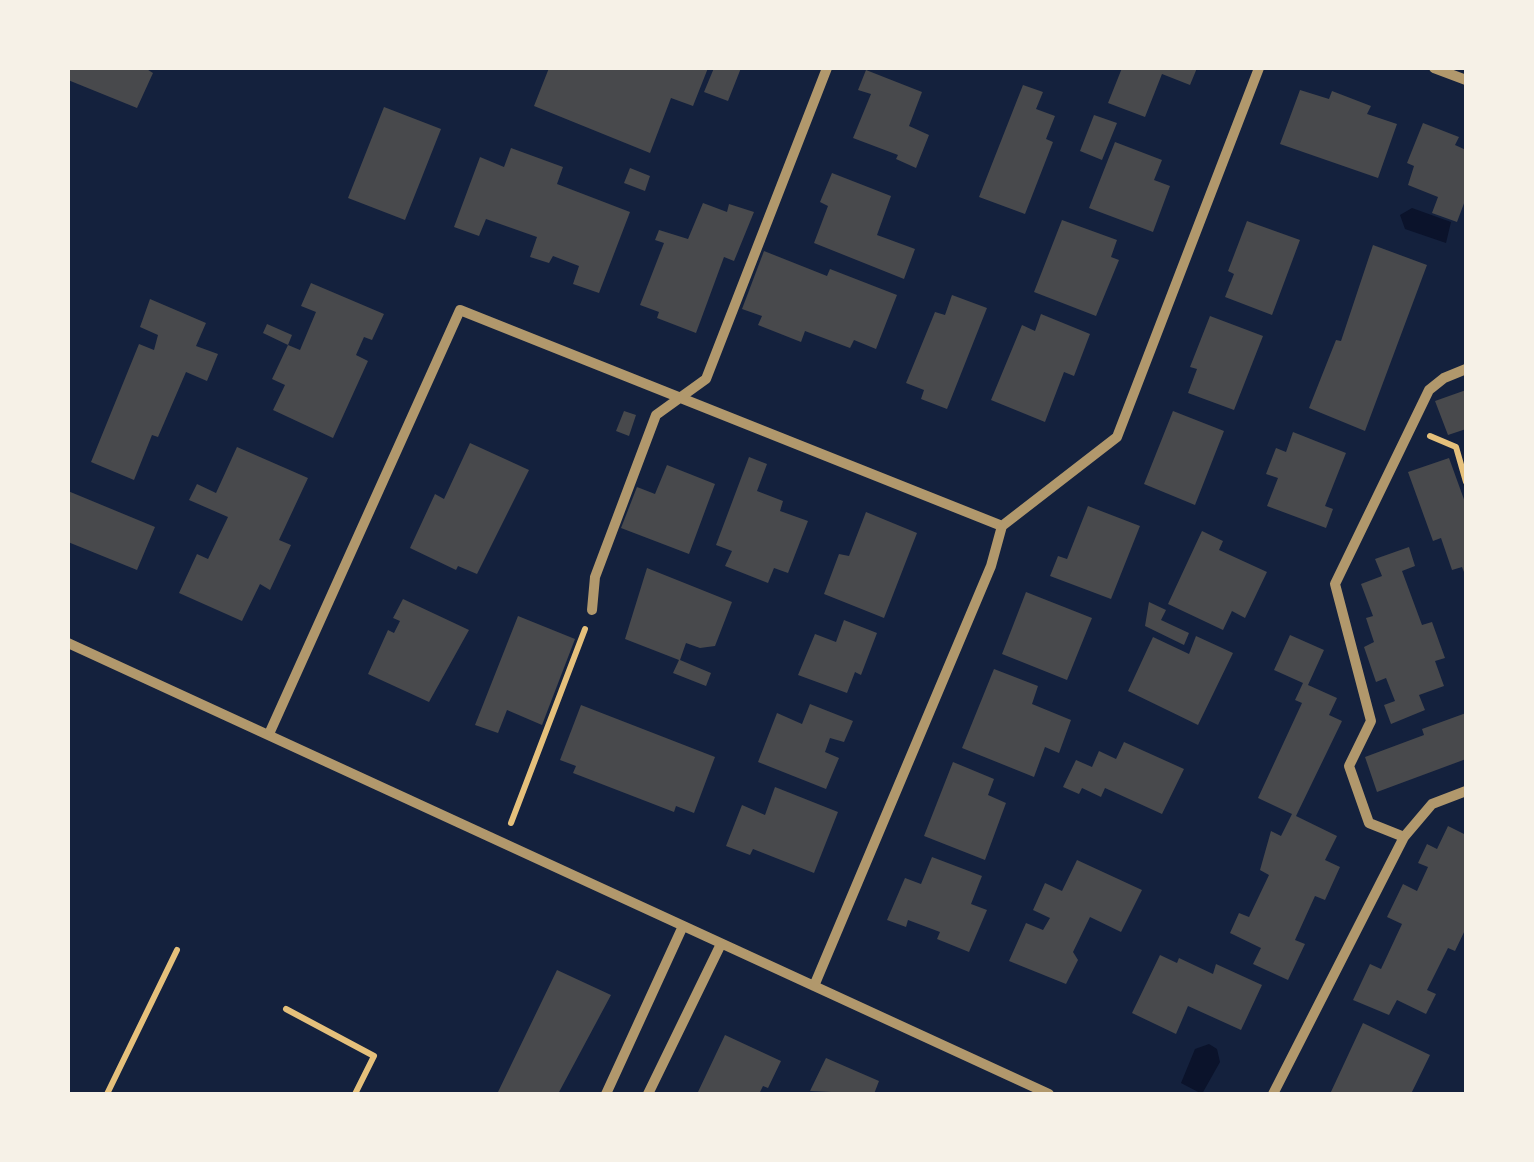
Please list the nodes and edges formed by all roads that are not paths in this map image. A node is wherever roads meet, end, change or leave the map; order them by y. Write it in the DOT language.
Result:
graph roads {
  1 [pos="828,68"];
  2 [pos="1259,68"];
  3 [pos="1434,68"];
  4 [pos="1466,80"];
  5 [pos="1466,370"];
  6 [pos="680,397"];
  7 [pos="1002,526"];
  8 [pos="592,610"];
  9 [pos="68,644"];
  10 [pos="269,734"];
  11 [pos="1466,791"];
  12 [pos="1404,837"];
  13 [pos="683,926"];
  14 [pos="721,944"];
  15 [pos="814,986"];
  16 [pos="606,1094"];
  17 [pos="648,1094"];
  18 [pos="1049,1094"];
  19 [pos="1273,1094"];
  1 -- 6 [label="street"];
  2 -- 7 [label="street"];
  3 -- 4 [label="street"];
  5 -- 12 [label="street"];
  6 -- 7 [label="street"];
  6 -- 8 [label="street"];
  6 -- 10 [label="street"];
  7 -- 15 [label="street"];
  9 -- 10 [label="street"];
  10 -- 13 [label="street"];
  11 -- 12 [label="street"];
  12 -- 19 [label="street"];
  13 -- 14 [label="street"];
  13 -- 16 [label="street"];
  14 -- 15 [label="street"];
  14 -- 17 [label="street"];
  15 -- 18 [label="street"];
}
